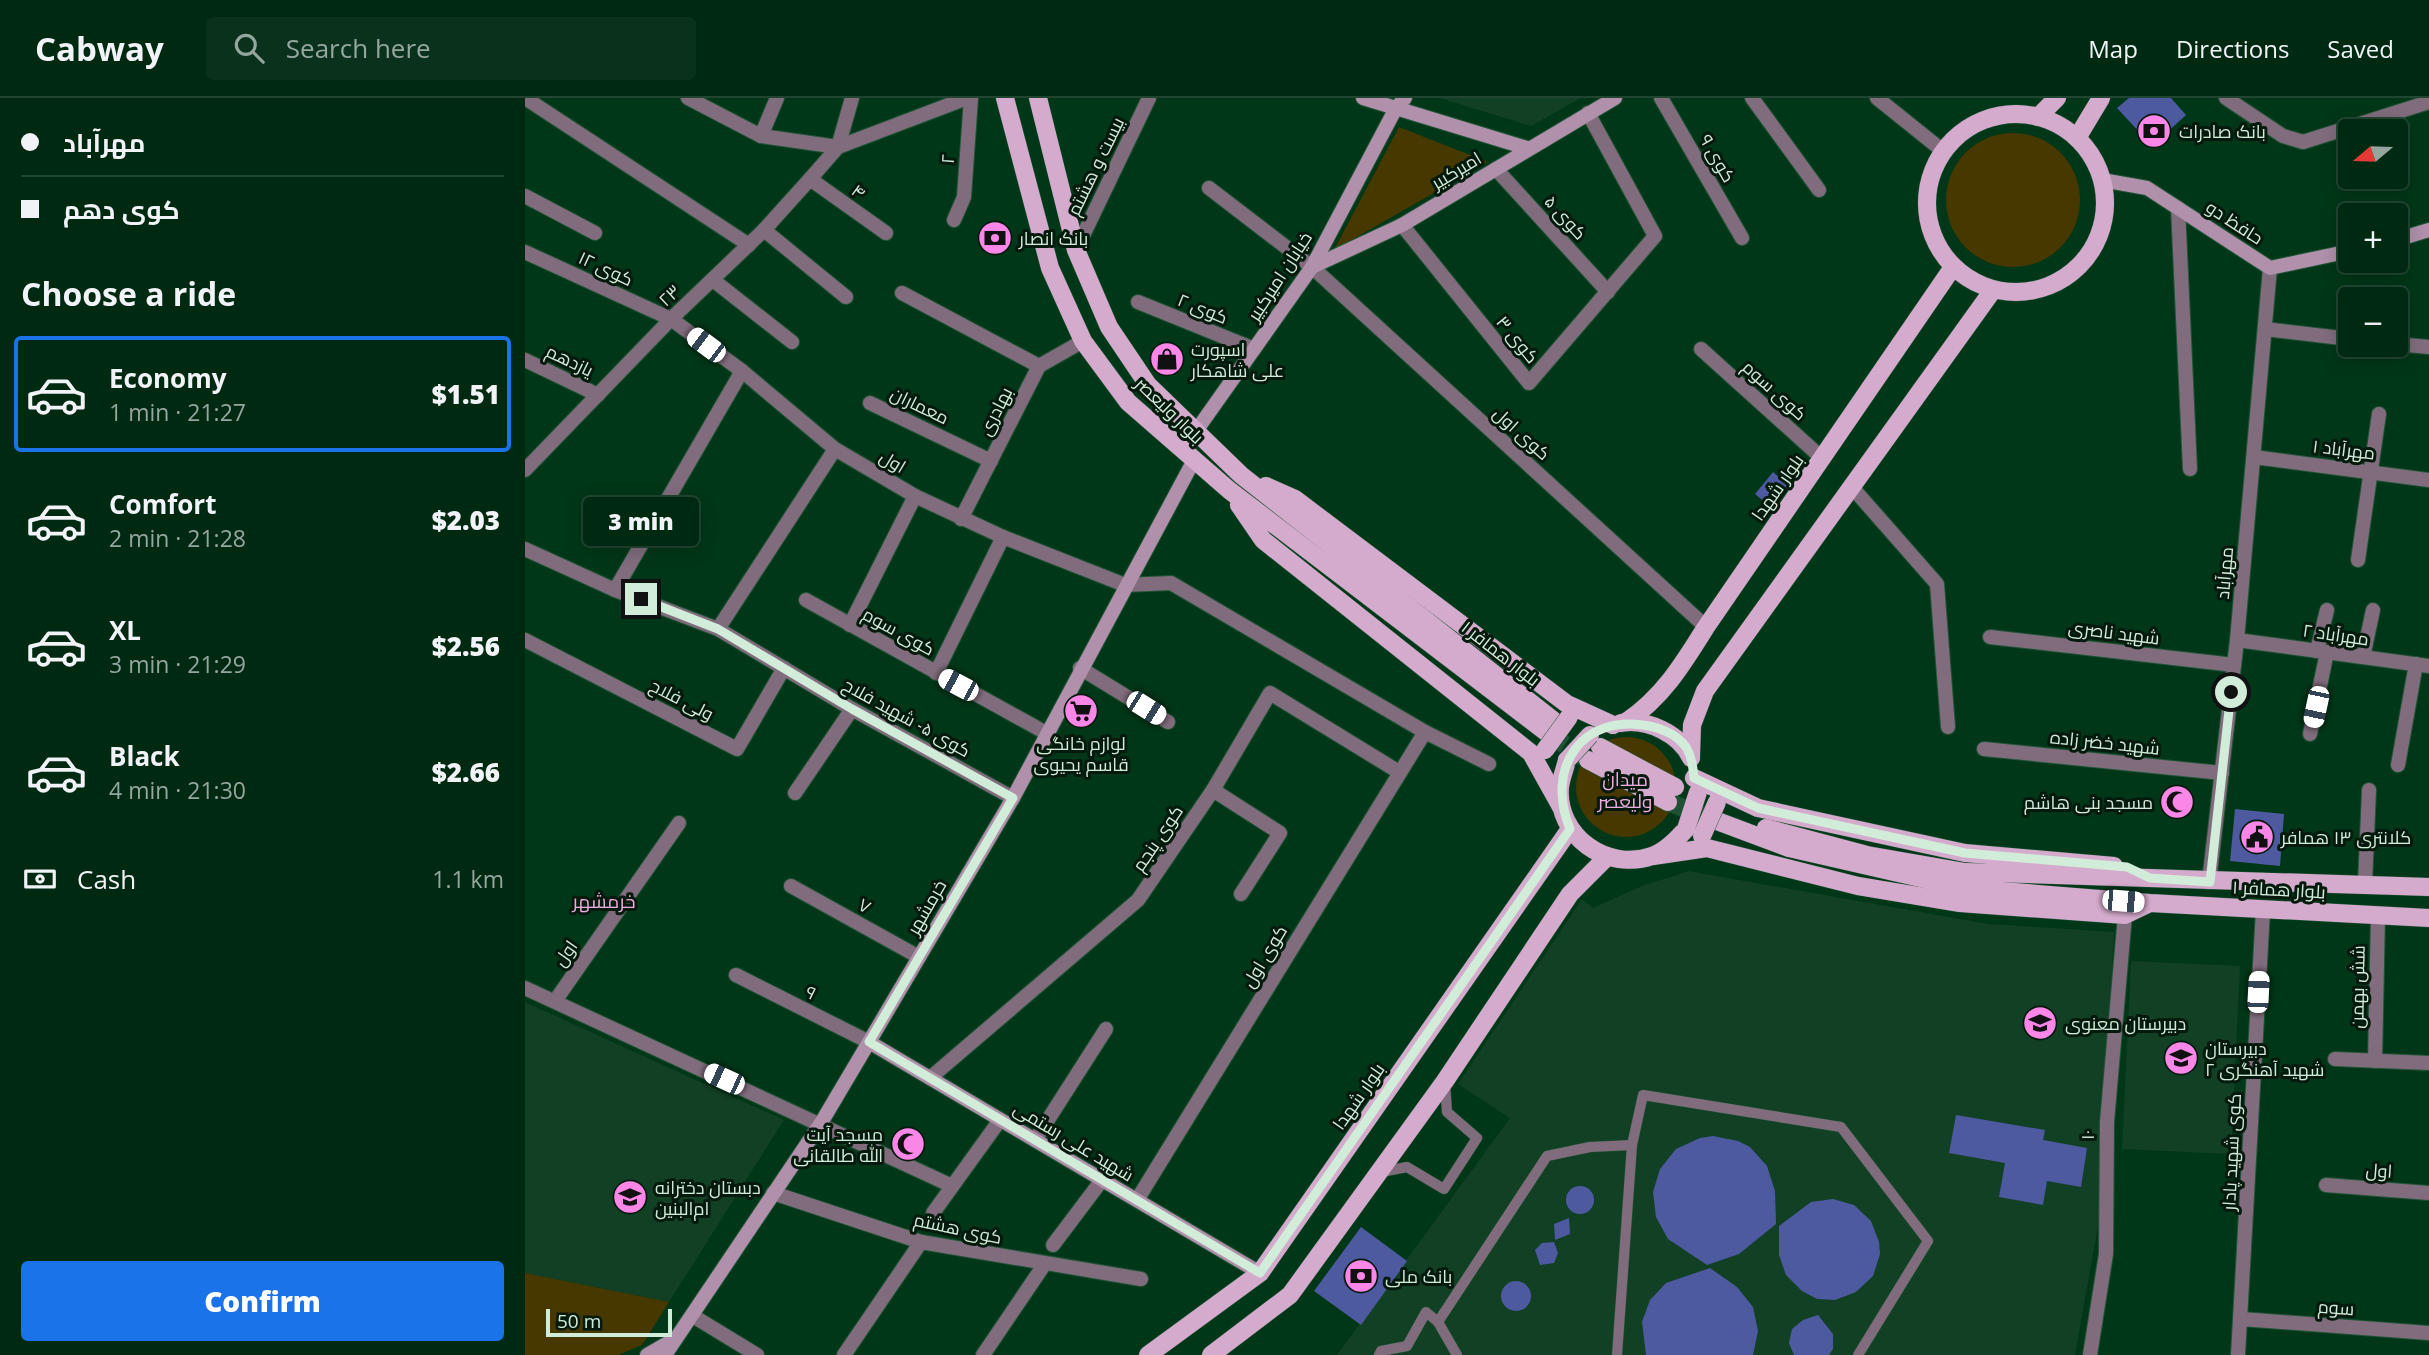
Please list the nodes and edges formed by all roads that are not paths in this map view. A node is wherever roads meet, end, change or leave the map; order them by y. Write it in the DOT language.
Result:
graph roads {
  1 [pos="525,98"];
  2 [pos="777,98"];
  3 [pos="852,98"];
  4 [pos="969,98"];
  5 [pos="1005,98"];
  6 [pos="1149,98"];
  7 [pos="1363,98"];
  8 [pos="1615,98"];
  9 [pos="1661,98"];
  10 [pos="1752,98"];
  11 [pos="1877,98"];
  12 [pos="2057,98"];
  13 [pos="2101,98"];
  14 [pos="2226,98"];
  15 [pos="1038,99"];
  16 [pos="693,100"];
  17 [pos="2429,102"];
  18 [pos="1400,103"];
  19 [pos="2409,103"];
  20 [pos="1588,113"];
  21 [pos="2038,117"];
  22 [pos="761,136"];
  23 [pos="2077,138"];
  24 [pos="838,147"];
  25 [pos="1527,148"];
  26 [pos="1943,151"];
  27 [pos="1496,169"];
  28 [pos="810,179"];
  29 [pos="2102,180"];
  30 [pos="1209,188"];
  31 [pos="1819,190"];
  32 [pos="525,196"];
  33 [pos="2178,208"];
  34 [pos="954,220"];
  35 [pos="1402,225"];
  36 [pos="764,230"];
  37 [pos="2429,230"];
  38 [pos="595,233"];
  39 [pos="886,233"];
  40 [pos="2408,236"];
  41 [pos="1742,238"];
  42 [pos="749,245"];
  43 [pos="1076,250"];
  44 [pos="525,252"];
  45 [pos="2338,254"];
  46 [pos="1312,267"];
  47 [pos="1953,267"];
  48 [pos="2270,268"];
  49 [pos="713,280"];
  50 [pos="1993,290"];
  51 [pos="1608,292"];
  52 [pos="902,293"];
  53 [pos="846,298"];
  54 [pos="1139,302"];
  55 [pos="671,319"];
  56 [pos="2265,329"];
  57 [pos="2338,338"];
  58 [pos="1083,341"];
  59 [pos="792,342"];
  60 [pos="2408,345"];
  61 [pos="2429,347"];
  62 [pos="1254,349"];
  63 [pos="1701,349"];
  64 [pos="525,360"];
  65 [pos="1039,366"];
  66 [pos="742,371"];
  67 [pos="598,395"];
  68 [pos="870,403"];
  69 [pos="2379,414"];
  70 [pos="1196,431"];
  71 [pos="835,449"];
  72 [pos="2254,457"];
  73 [pos="1823,459"];
  74 [pos="991,461"];
  75 [pos="1193,462"];
  76 [pos="2190,469"];
  77 [pos="525,470"];
  78 [pos="2371,472"];
  79 [pos="1241,475"];
  80 [pos="2429,480"];
  81 [pos="1851,486"];
  82 [pos="1229,490"];
  83 [pos="915,496"];
  84 [pos="961,519"];
  85 [pos="1003,537"];
  86 [pos="525,549"];
  87 [pos="2358,560"];
  88 [pos="1125,585"];
  89 [pos="615,590"];
  90 [pos="806,600"];
  91 [pos="2327,610"];
  92 [pos="2373,610"];
  93 [pos="1413,622"];
  94 [pos="850,625"];
  95 [pos="1706,627"];
  96 [pos="718,629"];
  97 [pos="1990,637"];
  98 [pos="525,640"];
  99 [pos="2237,640"];
  100 [pos="2322,652"];
  101 [pos="2363,657"];
  102 [pos="2234,665"];
  103 [pos="2422,665"];
  104 [pos="1080,667"];
  105 [pos="784,668"];
  106 [pos="936,673"];
  107 [pos="852,709"];
  108 [pos="1168,722"];
  109 [pos="1620,724"];
  110 [pos="1948,727"];
  111 [pos="1553,731"];
  112 [pos="1425,732"];
  113 [pos="1048,734"];
  114 [pos="2310,734"];
  115 [pos="1593,747"];
  116 [pos="1984,749"];
  117 [pos="1691,756"];
  118 [pos="1489,764"];
  119 [pos="2398,765"];
  120 [pos="1399,772"];
  121 [pos="2222,773"];
  122 [pos="1696,785"];
  123 [pos="1213,790"];
  124 [pos="2369,790"];
  125 [pos="795,793"];
  126 [pos="1671,795"];
  127 [pos="1013,798"];
  128 [pos="1561,807"];
  129 [pos="1721,809"];
  130 [pos="679,823"];
  131 [pos="1570,829"];
  132 [pos="1698,837"];
  133 [pos="1653,856"];
  134 [pos="1607,857"];
  135 [pos="2210,882"];
  136 [pos="2365,884"];
  137 [pos="791,886"];
  138 [pos="2429,887"];
  139 [pos="1241,894"];
  140 [pos="2150,903"];
  141 [pos="2263,910"];
  142 [pos="2125,915"];
  143 [pos="2378,915"];
  144 [pos="2429,918"];
  145 [pos="919,957"];
  146 [pos="736,975"];
  147 [pos="525,988"];
  148 [pos="555,1001"];
  149 [pos="1106,1029"];
  150 [pos="869,1042"];
  151 [pos="2335,1059"];
  152 [pos="2375,1061"];
  153 [pos="2429,1063"];
  154 [pos="930,1078"];
  155 [pos="1445,1081"];
  156 [pos="1000,1120"];
  157 [pos="821,1123"];
  158 [pos="1035,1140"];
  159 [pos="1632,1145"];
  160 [pos="1381,1172"];
  161 [pos="1102,1180"];
  162 [pos="950,1185"];
  163 [pos="2326,1185"];
  164 [pos="773,1193"];
  165 [pos="2429,1193"];
  166 [pos="1137,1200"];
  167 [pos="933,1213"];
  168 [pos="921,1242"];
  169 [pos="1053,1245"];
  170 [pos="1044,1265"];
  171 [pos="1260,1273"];
  172 [pos="1141,1279"];
  173 [pos="693,1316"];
  174 [pos="2241,1320"];
  175 [pos="1439,1322"];
  176 [pos="2429,1333"];
  177 [pos="677,1338"];
  178 [pos="647,1355"];
  179 [pos="665,1355"];
  180 [pos="757,1355"];
  181 [pos="843,1355"];
  182 [pos="983,1355"];
  183 [pos="1148,1355"];
  184 [pos="1211,1355"];
  185 [pos="1379,1355"];
  186 [pos="1457,1355"];
  187 [pos="1617,1355"];
  188 [pos="1859,1355"];
  189 [pos="2090,1355"];
  190 [pos="2238,1355"];
  1 -- 42 [label="street"];
  2 -- 22 [label="street"];
  3 -- 24 [label="street"];
  4 -- 24 [label="street"];
  4 -- 34 [label="street, ۲"];
  5 -- 58 [label="main road, بلوار ولیعصر"];
  6 -- 43 [label="street, بیست و هشتم"];
  7 -- 18 [label="main road"];
  8 -- 20 [label="main road, امیرکبیر"];
  9 -- 41 [label="street, کوی ۹"];
  10 -- 31 [label="street"];
  11 -- 26 [label="street"];
  12 -- 21 [label="main road"];
  13 -- 23 [label="main road"];
  14 -- 19 [label="street"];
  15 -- 43 [label="main road, بلوار ولیعصر"];
  16 -- 22 [label="street"];
  17 -- 19 [label="street"];
  18 -- 25 [label="main road"];
  18 -- 46 [label="main road, خیابان امیرکبیر"];
  20 -- 25 [label="main road, امیرکبیر"];
  20 -- 51 [label="street"];
  21 -- 23 [label="main road"];
  21 -- 26 [label="main road"];
  22 -- 24 [label="street"];
  23 -- 29 [label="main road"];
  24 -- 28 [label="street, ۲۳"];
  25 -- 27 [label="main road, امیرکبیر"];
  26 -- 47 [label="main road"];
  27 -- 35 [label="main road, امیرکبیر"];
  27 -- 51 [label="street, کوی ۵"];
  28 -- 36 [label="street, ۲۳"];
  28 -- 39 [label="street, ۴"];
  29 -- 33 [label="main road, حافظ دو"];
  29 -- 50 [label="main road"];
  30 -- 46 [label="street, کوی اول"];
  32 -- 38 [label="street"];
  33 -- 48 [label="main road, حافظ دو"];
  33 -- 76 [label="street"];
  35 -- 46 [label="main road, امیرکبیر"];
  35 -- 51 [label="street, کوی ۳"];
  36 -- 42 [label="street, ۲۳"];
  36 -- 53 [label="street"];
  37 -- 40 [label="main road"];
  42 -- 49 [label="street, ۲۳"];
  43 -- 70 [label="main road, بلوار ولیعصر"];
  44 -- 55 [label="street, کوی ۱۲"];
  45 -- 48 [label="main road, حافظ دو"];
  46 -- 62 [label="main road, خیابان امیرکبیر"];
  46 -- 95 [label="street, کوی اول"];
  47 -- 50 [label="main road"];
  47 -- 73 [label="main road, بلوار شهدا"];
  48 -- 56 [label="street, مهرآباد"];
  49 -- 55 [label="street, ۲۳"];
  49 -- 59 [label="street"];
  50 -- 81 [label="main road"];
  52 -- 65 [label="street"];
  54 -- 62 [label="street, کوی ۲"];
  55 -- 66 [label="street, اول"];
  55 -- 67 [label="street, ۲۳"];
  56 -- 57 [label="street"];
  56 -- 72 [label="street, مهرآباد"];
  58 -- 65 [label="street"];
  58 -- 75 [label="main road, بلوار ولیعصر"];
  60 -- 61 [label="street"];
  62 -- 70 [label="main road, خیابان امیرکبیر"];
  63 -- 73 [label="street, کوی سوم"];
  64 -- 67 [label="street, یازدهم"];
  65 -- 74 [label="street, بهادری"];
  66 -- 71 [label="street, اول"];
  66 -- 89 [label="street"];
  67 -- 77 [label="street, ۲۳"];
  68 -- 74 [label="street, معماران"];
  69 -- 78 [label="street"];
  70 -- 79 [label="main road, بلوار ولیعصر"];
  71 -- 83 [label="street, اول"];
  71 -- 96 [label="street"];
  72 -- 78 [label="street, مهرآباد ۱"];
  72 -- 99 [label="street, مهرآباد"];
  73 -- 95 [label="main road, بلوار شهدا"];
  74 -- 84 [label="street, بهادری"];
  75 -- 82 [label="main road, بلوار ولیعصر"];
  75 -- 88 [label="main road, خرمشهر"];
  78 -- 80 [label="street, مهرآباد ۱"];
  78 -- 87 [label="street"];
  79 -- 93 [label="main road, بلوار ولیعصر"];
  79 -- 111 [label="main road"];
  81 -- 110 [label="street"];
  81 -- 117 [label="main road"];
  82 -- 93 [label="main road, بلوار ولیعصر"];
  82 -- 111 [label="main road"];
  83 -- 84 [label="street, اول"];
  83 -- 94 [label="street"];
  84 -- 85 [label="street, اول"];
  85 -- 88 [label="street, اول"];
  85 -- 106 [label="street"];
  86 -- 89 [label="street, کوی ۵- شهید فلاح"];
  88 -- 104 [label="main road, خرمشهر"];
  88 -- 112 [label="street"];
  89 -- 96 [label="street, کوی ۵- شهید فلاح"];
  90 -- 94 [label="street, کوی سوم"];
  91 -- 100 [label="street"];
  92 -- 101 [label="street"];
  93 -- 111 [label="main road, بلوار همافر ۱"];
  94 -- 106 [label="street, کوی سوم"];
  95 -- 109 [label="main road, بلوار شهدا"];
  96 -- 105 [label="street, کوی ۵- شهید فلاح"];
  97 -- 102 [label="street, شهید ناصری"];
  98 -- 105 [label="street, ولی فلاح"];
  99 -- 100 [label="street, مهرآباد ۲"];
  99 -- 102 [label="street, مهرآباد"];
  100 -- 101 [label="street, مهرآباد ۲"];
  100 -- 114 [label="street"];
  101 -- 103 [label="street, مهرآباد ۲"];
  102 -- 121 [label="street, مهرآباد"];
  103 -- 119 [label="street"];
  104 -- 108 [label="street"];
  104 -- 113 [label="main road, خرمشهر"];
  105 -- 107 [label="street, کوی ۵- شهید فلاح"];
  106 -- 113 [label="street, کوی سوم"];
  107 -- 125 [label="street"];
  107 -- 127 [label="street, کوی ۵- شهید فلاح"];
  109 -- 111 [label="main road"];
  109 -- 115 [label="main road"];
  109 -- 117 [label="main road"];
  111 -- 128 [label="main road"];
  112 -- 118 [label="street"];
  112 -- 120 [label="street, کوی اول"];
  113 -- 127 [label="main road, خرمشهر"];
  115 -- 126 [label="main road"];
  115 -- 128 [label="main road, bridge"];
  116 -- 121 [label="street, شهید خضر زاده"];
  117 -- 122 [label="main road"];
  120 -- 123 [label="street, کوی پنجم"];
  120 -- 166 [label="street, کوی اول"];
  121 -- 135 [label="street, مهرآباد"];
  122 -- 129 [label="main road"];
  122 -- 132 [label="main road, bridge"];
  123 -- 139 [label="street"];
  123 -- 154 [label="street, کوی پنجم"];
  124 -- 136 [label="street"];
  127 -- 145 [label="main road, خرمشهر"];
  128 -- 131 [label="main road"];
  129 -- 132 [label="main road, bridge"];
  129 -- 135 [label="main road, بلوار همافر ۱"];
  129 -- 140 [label="main road, بلوار همافر ۱"];
  130 -- 148 [label="street, اول"];
  131 -- 134 [label="main road"];
  131 -- 171 [label="main road, بلوار شهدا"];
  132 -- 133 [label="main road"];
  132 -- 133 [label="main road"];
  132 -- 142 [label="main road"];
  133 -- 134 [label="main road"];
  134 -- 155 [label="main road"];
  135 -- 136 [label="main road, بلوار همافر ۱"];
  136 -- 138 [label="main road, بلوار همافر ۱"];
  137 -- 145 [label="street, ۷"];
  140 -- 141 [label="main road, بلوار همافر ۱"];
  140 -- 142 [label="main road"];
  141 -- 143 [label="main road, بلوار همافر ۱"];
  141 -- 174 [label="street, کوی شهید پادار"];
  142 -- 189 [label="street, ۱۰"];
  143 -- 144 [label="main road, بلوار همافر ۱"];
  143 -- 152 [label="street, شش بهمن"];
  145 -- 150 [label="main road, خرمشهر"];
  146 -- 150 [label="street, ۹"];
  147 -- 148 [label="street"];
  148 -- 157 [label="street"];
  149 -- 158 [label="street"];
  150 -- 154 [label="main road, شهید علی رستمی"];
  150 -- 157 [label="main road, خرمشهر"];
  151 -- 152 [label="street"];
  152 -- 153 [label="street"];
  154 -- 156 [label="main road, شهید علی رستمی"];
  155 -- 160 [label="main road"];
  155 -- 160 [label="lane"];
  156 -- 158 [label="main road, شهید علی رستمی"];
  156 -- 162 [label="street"];
  157 -- 162 [label="street"];
  157 -- 164 [label="main road, خرمشهر"];
  158 -- 161 [label="main road, شهید علی رستمی"];
  159 -- 175 [label="lane"];
  159 -- 187 [label="lane"];
  159 -- 188 [label="lane"];
  160 -- 184 [label="main road"];
  161 -- 166 [label="main road, شهید علی رستمی"];
  161 -- 169 [label="street"];
  162 -- 167 [label="street"];
  163 -- 165 [label="street, اول"];
  164 -- 168 [label="street, کوی هشتم"];
  164 -- 173 [label="main road, خرمشهر"];
  166 -- 171 [label="main road, شهید علی رستمی"];
  168 -- 170 [label="street, کوی هشتم"];
  168 -- 181 [label="street"];
  170 -- 172 [label="street, کوی هشتم"];
  170 -- 182 [label="street"];
  171 -- 183 [label="main road, بلوار شهدا"];
  173 -- 177 [label="main road, خرمشهر"];
  173 -- 180 [label="street"];
  174 -- 176 [label="street, سوم"];
  174 -- 190 [label="street, کوی شهید پادار"];
  175 -- 185 [label="lane"];
  175 -- 186 [label="lane"];
  177 -- 178 [label="main road"];
  177 -- 179 [label="main road, خرمشهر"];
}
